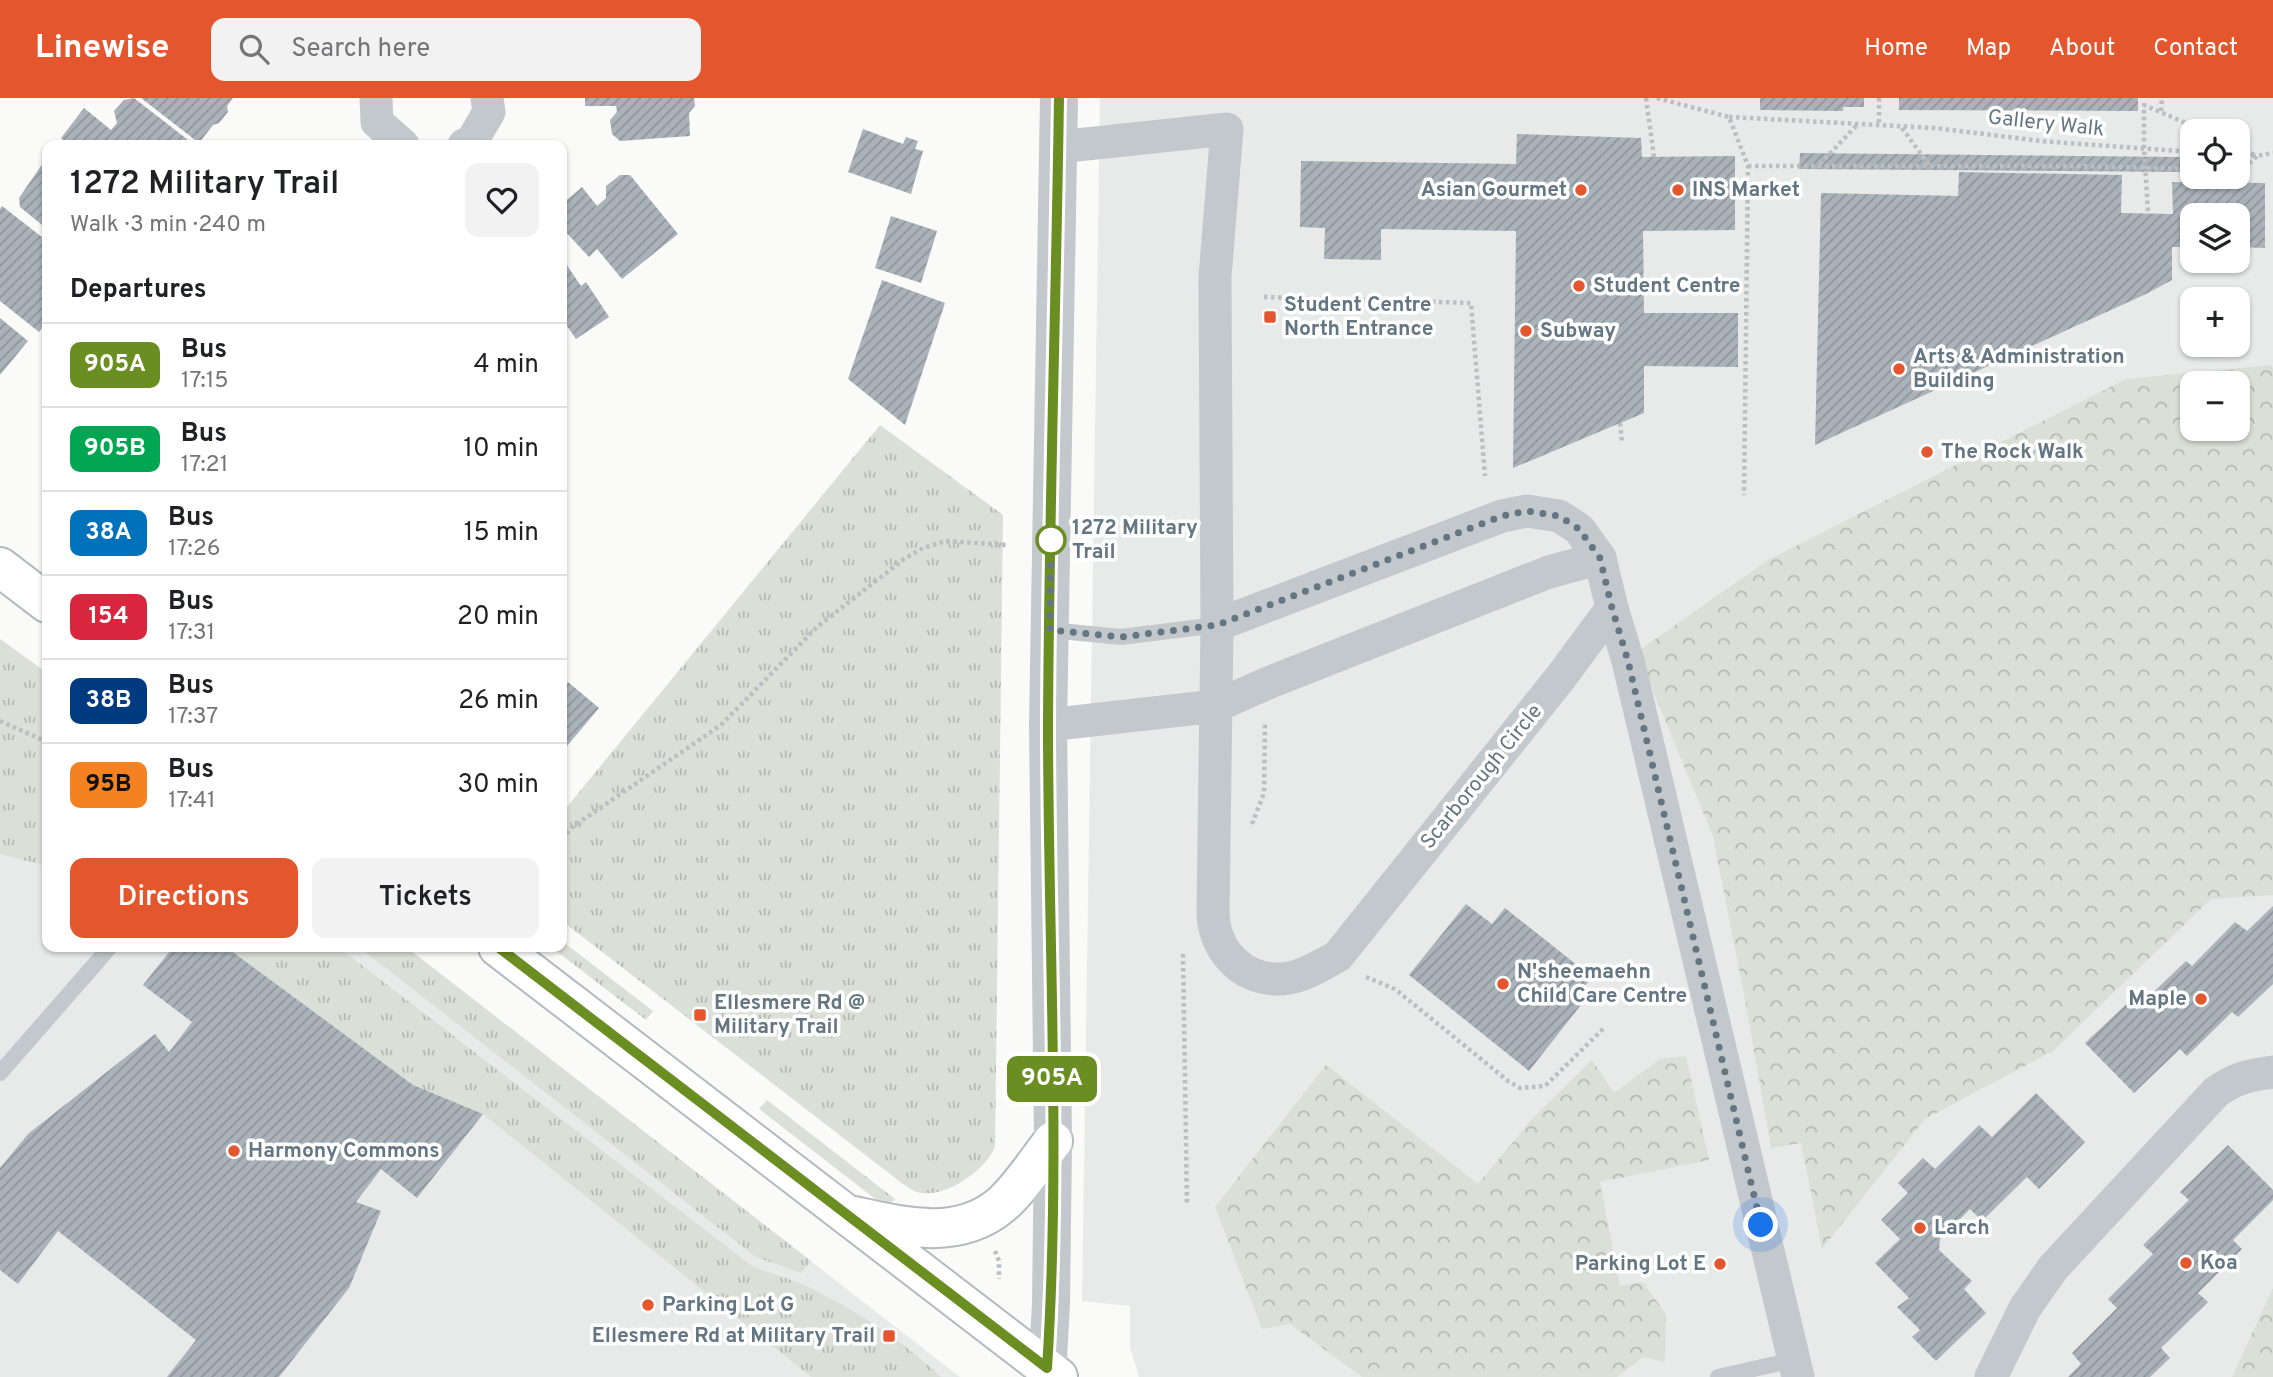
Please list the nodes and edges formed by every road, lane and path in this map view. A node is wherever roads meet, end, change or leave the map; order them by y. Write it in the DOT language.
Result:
graph roads {
  1 [pos="376,98"];
  2 [pos="487,98"];
  3 [pos="1059,98"];
  4 [pos="1646,98"];
  5 [pos="1657,98"];
  6 [pos="1879,98"];
  7 [pos="2162,98"];
  8 [pos="2161,111"];
  9 [pos="1729,117"];
  10 [pos="2180,120"];
  11 [pos="1857,125"];
  12 [pos="1880,126"];
  13 [pos="1902,127"];
  14 [pos="397,140"];
  15 [pos="473,140"];
  16 [pos="1058,147"];
  17 [pos="2144,149"];
  18 [pos="2180,151"];
  19 [pos="2250,153"];
  20 [pos="2273,153"];
  21 [pos="2250,156"];
  22 [pos="2256,156"];
  23 [pos="1654,157"];
  24 [pos="2250,162"];
  25 [pos="1819,165"];
  26 [pos="1929,165"];
  27 [pos="1748,166"];
  28 [pos="2145,168"];
  29 [pos="2180,169"];
  30 [pos="2148,211"];
  31 [pos="1264,297"];
  32 [pos="1620,423"];
  33 [pos="1622,442"];
  34 [pos="1485,476"];
  35 [pos="1744,495"];
  36 [pos="1006,545"];
  37 [pos="1600,558"];
  38 [pos="0,566"];
  39 [pos="42,599"];
  40 [pos="1612,608"];
  41 [pos="1217,625"];
  42 [pos="1050,630"];
  43 [pos="1216,706"];
  44 [pos="0,721"];
  45 [pos="1048,725"];
  46 [pos="42,740"];
  47 [pos="567,833"];
  48 [pos="106,952"];
  49 [pos="504,952"];
  50 [pos="1366,977"];
  51 [pos="1603,1030"];
  52 [pos="2273,1072"];
  53 [pos="0,1073"];
  54 [pos="1053,1141"];
  55 [pos="844,1214"];
  56 [pos="1796,1368"];
  57 [pos="1050,1374"];
  58 [pos="1718,1377"];
  59 [pos="1991,1377"];
  1 -- 14 [label="street"];
  2 -- 15 [label="street"];
  3 -- 16 [label="street"];
  4 -- 23 [label="path"];
  5 -- 9 [label="path, Gallery Walk"];
  6 -- 12 [label="path"];
  7 -- 8 [label="path"];
  8 -- 10 [label="path"];
  8 -- 17 [label="path"];
  9 -- 11 [label="path, Gallery Walk"];
  9 -- 27 [label="path"];
  11 -- 12 [label="path, Gallery Walk"];
  11 -- 25 [label="path"];
  12 -- 13 [label="path, Gallery Walk"];
  13 -- 17 [label="path, Gallery Walk"];
  13 -- 26 [label="path"];
  16 -- 41 [label="street, Scarborough Circle"];
  16 -- 42 [label="street"];
  17 -- 18 [label="path, Gallery Walk"];
  17 -- 28 [label="path"];
  19 -- 22 [label="path"];
  20 -- 22 [label="path"];
  21 -- 22 [label="path"];
  22 -- 24 [label="path"];
  25 -- 26 [label="path"];
  25 -- 27 [label="path"];
  26 -- 28 [label="path"];
  27 -- 35 [label="path"];
  28 -- 29 [label="path"];
  28 -- 30 [label="path"];
  31 -- 34 [label="path"];
  32 -- 33 [label="path"];
  36 -- 47 [label="path"];
  37 -- 40 [label="street"];
  37 -- 41 [label="street"];
  37 -- 43 [label="street"];
  38 -- 39 [label="main road"];
  40 -- 43 [label="street, Scarborough Circle"];
  40 -- 56 [label="street"];
  41 -- 42 [label="lane"];
  41 -- 43 [label="street, Scarborough Circle"];
  42 -- 45 [label="street"];
  43 -- 45 [label="street"];
  44 -- 46 [label="path"];
  45 -- 54 [label="street"];
  48 -- 53 [label="lane"];
  49 -- 55 [label="main road"];
  50 -- 51 [label="path"];
  52 -- 59 [label="street"];
  54 -- 55 [label="main road"];
  54 -- 57 [label="street"];
  55 -- 57 [label="main road"];
  56 -- 58 [label="lane"];
}
